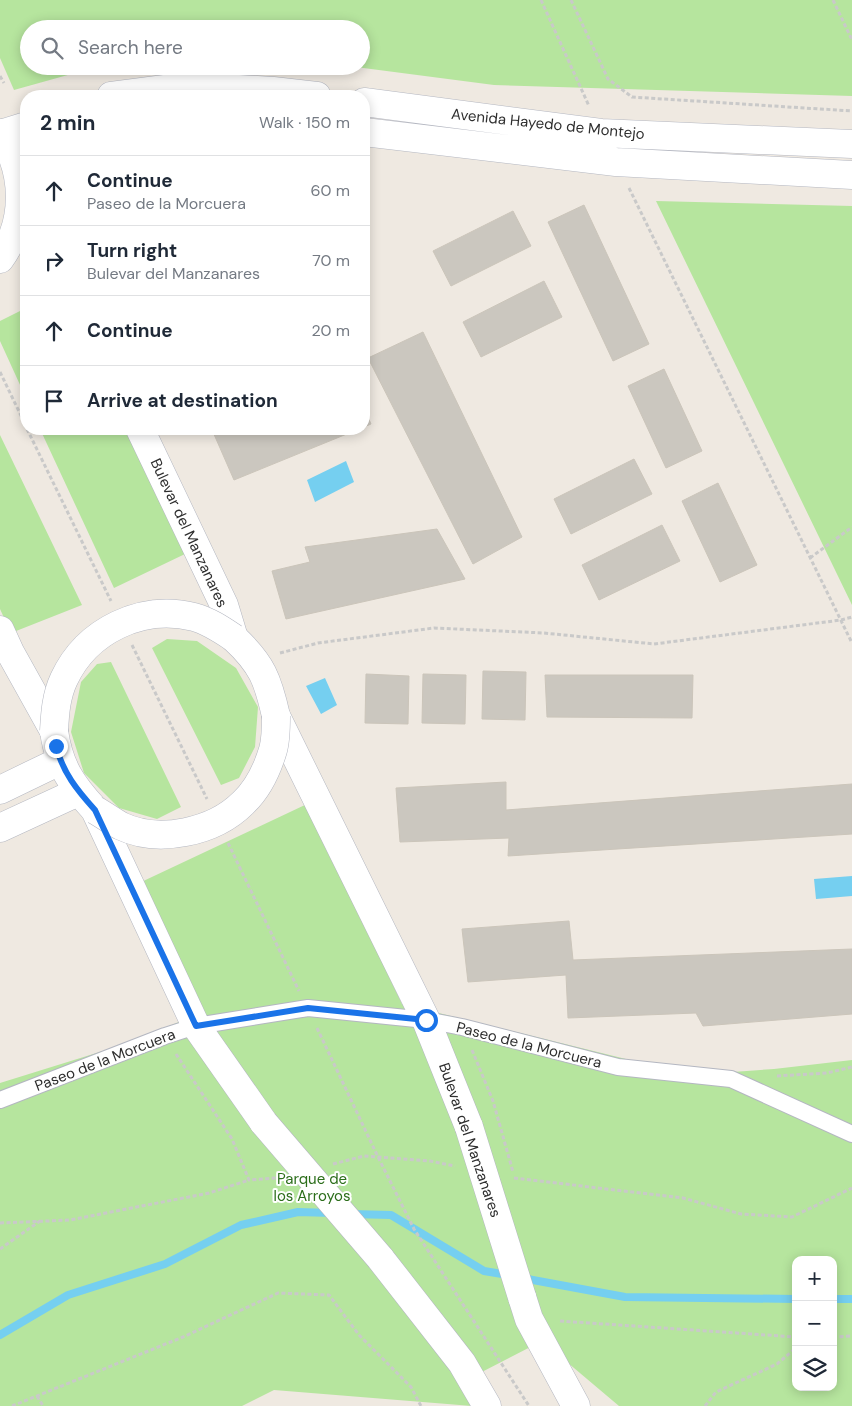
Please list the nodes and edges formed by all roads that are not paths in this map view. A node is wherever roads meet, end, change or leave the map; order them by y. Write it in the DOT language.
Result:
graph roads {
  1 [pos="157,90"];
  2 [pos="256,90"];
  3 [pos="370,103"];
  4 [pos="554,127"];
  5 [pos="20,128"];
  6 [pos="370,133"];
  7 [pos="0,134"];
  8 [pos="852,144"];
  9 [pos="551,154"];
  10 [pos="20,173"];
  11 [pos="852,175"];
  12 [pos="20,209"];
  13 [pos="0,259"];
  14 [pos="143,435"];
  15 [pos="0,630"];
  16 [pos="234,638"];
  17 [pos="276,716"];
  18 [pos="54,731"];
  19 [pos="60,761"];
  20 [pos="0,790"];
  21 [pos="86,801"];
  22 [pos="0,828"];
  23 [pos="426,1020"];
  24 [pos="196,1026"];
  25 [pos="0,1100"];
  26 [pos="852,1134"];
  27 [pos="487,1406"];
  28 [pos="576,1406"];
  1 -- 2 [label="main road"];
  3 -- 4 [label="main road, Avenida Hayedo de Montejo"];
  4 -- 8 [label="main road, Avenida Hayedo de Montejo"];
  4 -- 9 [label="main road"];
  5 -- 7 [label="main road"];
  6 -- 9 [label="main road"];
  7 -- 10 [label="main road"];
  9 -- 11 [label="main road"];
  12 -- 13 [label="main road"];
  14 -- 16 [label="main road, Bulevar del Manzanares"];
  15 -- 18 [label="main road"];
  16 -- 17 [label="main road"];
  16 -- 18 [label="main road, bridge"];
  17 -- 21 [label="main road, bridge"];
  17 -- 23 [label="main road, Bulevar del Manzanares"];
  18 -- 19 [label="main road"];
  19 -- 20 [label="main road"];
  19 -- 21 [label="main road"];
  21 -- 22 [label="main road"];
  21 -- 24 [label="main road"];
  23 -- 24 [label="street, Paseo de la Morcuera"];
  23 -- 26 [label="street, Paseo de la Morcuera"];
  23 -- 28 [label="main road, Bulevar del Manzanares, bridge"];
  24 -- 25 [label="street, Paseo de la Morcuera"];
  24 -- 27 [label="main road, bridge"];
}
